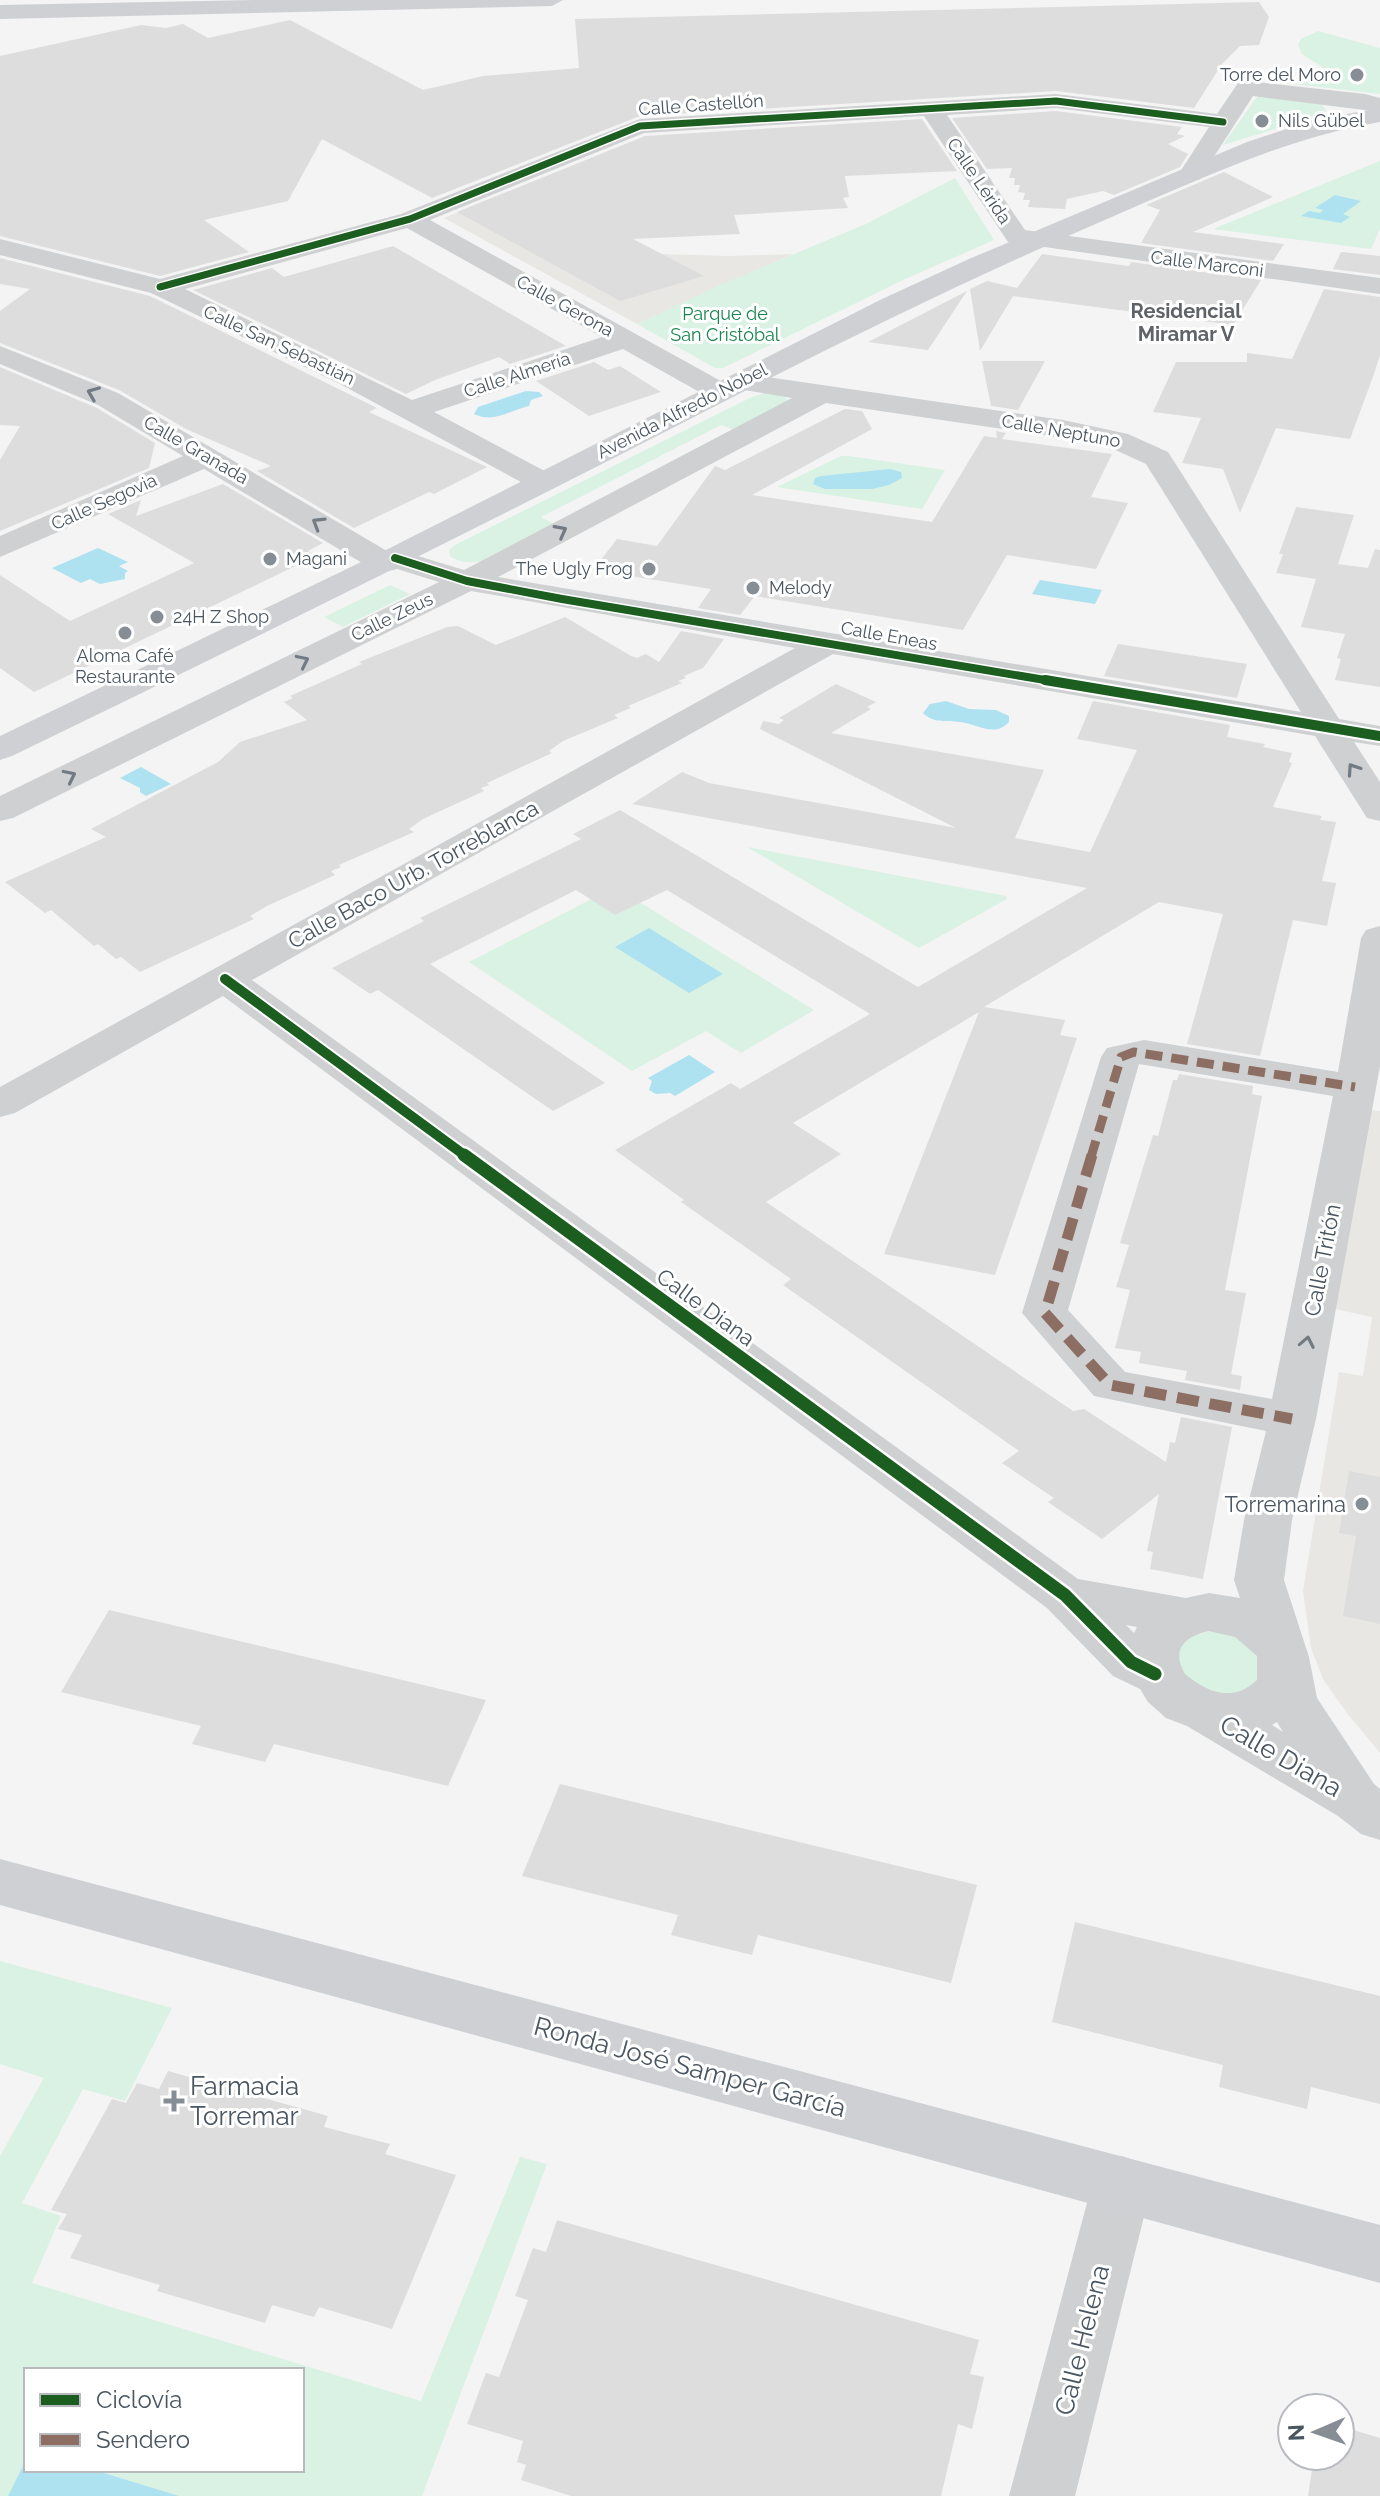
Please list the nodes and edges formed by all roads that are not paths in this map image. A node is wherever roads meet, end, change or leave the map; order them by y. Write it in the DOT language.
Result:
graph roads {
  1 [pos="552,0"];
  2 [pos="0,12"];
  3 [pos="1380,105"];
  4 [pos="932,110"];
  5 [pos="1380,115"];
  6 [pos="1223,122"];
  7 [pos="1190,175"];
  8 [pos="410,219"];
  9 [pos="1034,241"];
  10 [pos="0,247"];
  11 [pos="1380,286"];
  12 [pos="160,287"];
  13 [pos="625,339"];
  14 [pos="6,361"];
  15 [pos="730,387"];
  16 [pos="822,394"];
  17 [pos="410,410"];
  18 [pos="208,456"];
  19 [pos="543,482"];
  20 [pos="0,548"];
  21 [pos="390,560"];
  22 [pos="467,581"];
  23 [pos="827,644"];
  24 [pos="1327,728"];
  25 [pos="1380,736"];
  26 [pos="0,749"];
  27 [pos="0,810"];
  28 [pos="1380,810"];
  29 [pos="1380,938"];
  30 [pos="225,979"];
  31 [pos="1355,1087"];
  32 [pos="0,1104"];
  33 [pos="1292,1419"];
  34 [pos="1259,1580"];
  35 [pos="1065,1595"];
  36 [pos="1196,1614"];
  37 [pos="1283,1663"];
  38 [pos="1155,1674"];
  39 [pos="1206,1712"];
  40 [pos="1368,1809"];
  41 [pos="0,1882"];
  42 [pos="1122,2184"];
  43 [pos="1380,2254"];
  44 [pos="1042,2496"];
  1 -- 2 [label="main road"];
  3 -- 6 [label="street"];
  4 -- 6 [label="street, Calle Castellón"];
  4 -- 8 [label="street, Calle Castellón"];
  4 -- 9 [label="street, Calle Lérida"];
  5 -- 7 [label="main road, Avenida Alfredo Nobel"];
  6 -- 7 [label="street"];
  7 -- 9 [label="main road, Avenida Alfredo Nobel"];
  8 -- 12 [label="street, Calle Castellón"];
  8 -- 13 [label="street, Calle Gerona"];
  9 -- 11 [label="street, Calle Marconi"];
  9 -- 15 [label="main road, Avenida Alfredo Nobel"];
  10 -- 12 [label="street, Calle San Sebastián"];
  12 -- 17 [label="street, Calle San Sebastián"];
  13 -- 15 [label="street, Calle Gerona"];
  13 -- 17 [label="street, Calle Almería"];
  18 -- 14 [label="street, Calle Granada, one-way"];
  15 -- 16 [label="street, Calle Neptuno"];
  15 -- 19 [label="main road, Avenida Alfredo Nobel"];
  22 -- 16 [label="street, Calle Zeus, one-way"];
  16 -- 24 [label="street, Calle Neptuno"];
  17 -- 19 [label="street, Calle San Sebastián"];
  18 -- 20 [label="street, Calle Segovia"];
  21 -- 18 [label="street, Calle Granada, one-way"];
  19 -- 21 [label="main road, Avenida Alfredo Nobel"];
  21 -- 22 [label="street, Calle Eneas"];
  21 -- 26 [label="main road, Avenida Alfredo Nobel"];
  22 -- 23 [label="street, Calle Eneas"];
  27 -- 22 [label="street, Calle Zeus, one-way"];
  23 -- 24 [label="street, Calle Eneas"];
  23 -- 30 [label="street, Calle Baco Urb. Torreblanca"];
  24 -- 25 [label="street, Calle Eneas"];
  28 -- 24 [label="street, one-way"];
  29 -- 31 [label="street, Calle Tritón"];
  30 -- 32 [label="street, Calle Baco Urb. Torreblanca"];
  30 -- 35 [label="street, Calle Diana"];
  33 -- 31 [label="street, Calle Tritón, one-way"];
  31 -- 33 [label="street"];
  33 -- 34 [label="street, Calle Tritón"];
  34 -- 36 [label="street"];
  34 -- 37 [label="street, Calle Tritón"];
  35 -- 36 [label="street, Calle Diana"];
  35 -- 38 [label="street, Calle Diana"];
  36 -- 37 [label="street"];
  36 -- 38 [label="street"];
  37 -- 39 [label="street"];
  37 -- 40 [label="street, Calle Diana"];
  38 -- 39 [label="street"];
  39 -- 40 [label="street, Calle Diana"];
  41 -- 42 [label="main road, Ronda José Samper García"];
  42 -- 43 [label="main road, Ronda José Samper García"];
  42 -- 44 [label="street, Calle Helena"];
}
